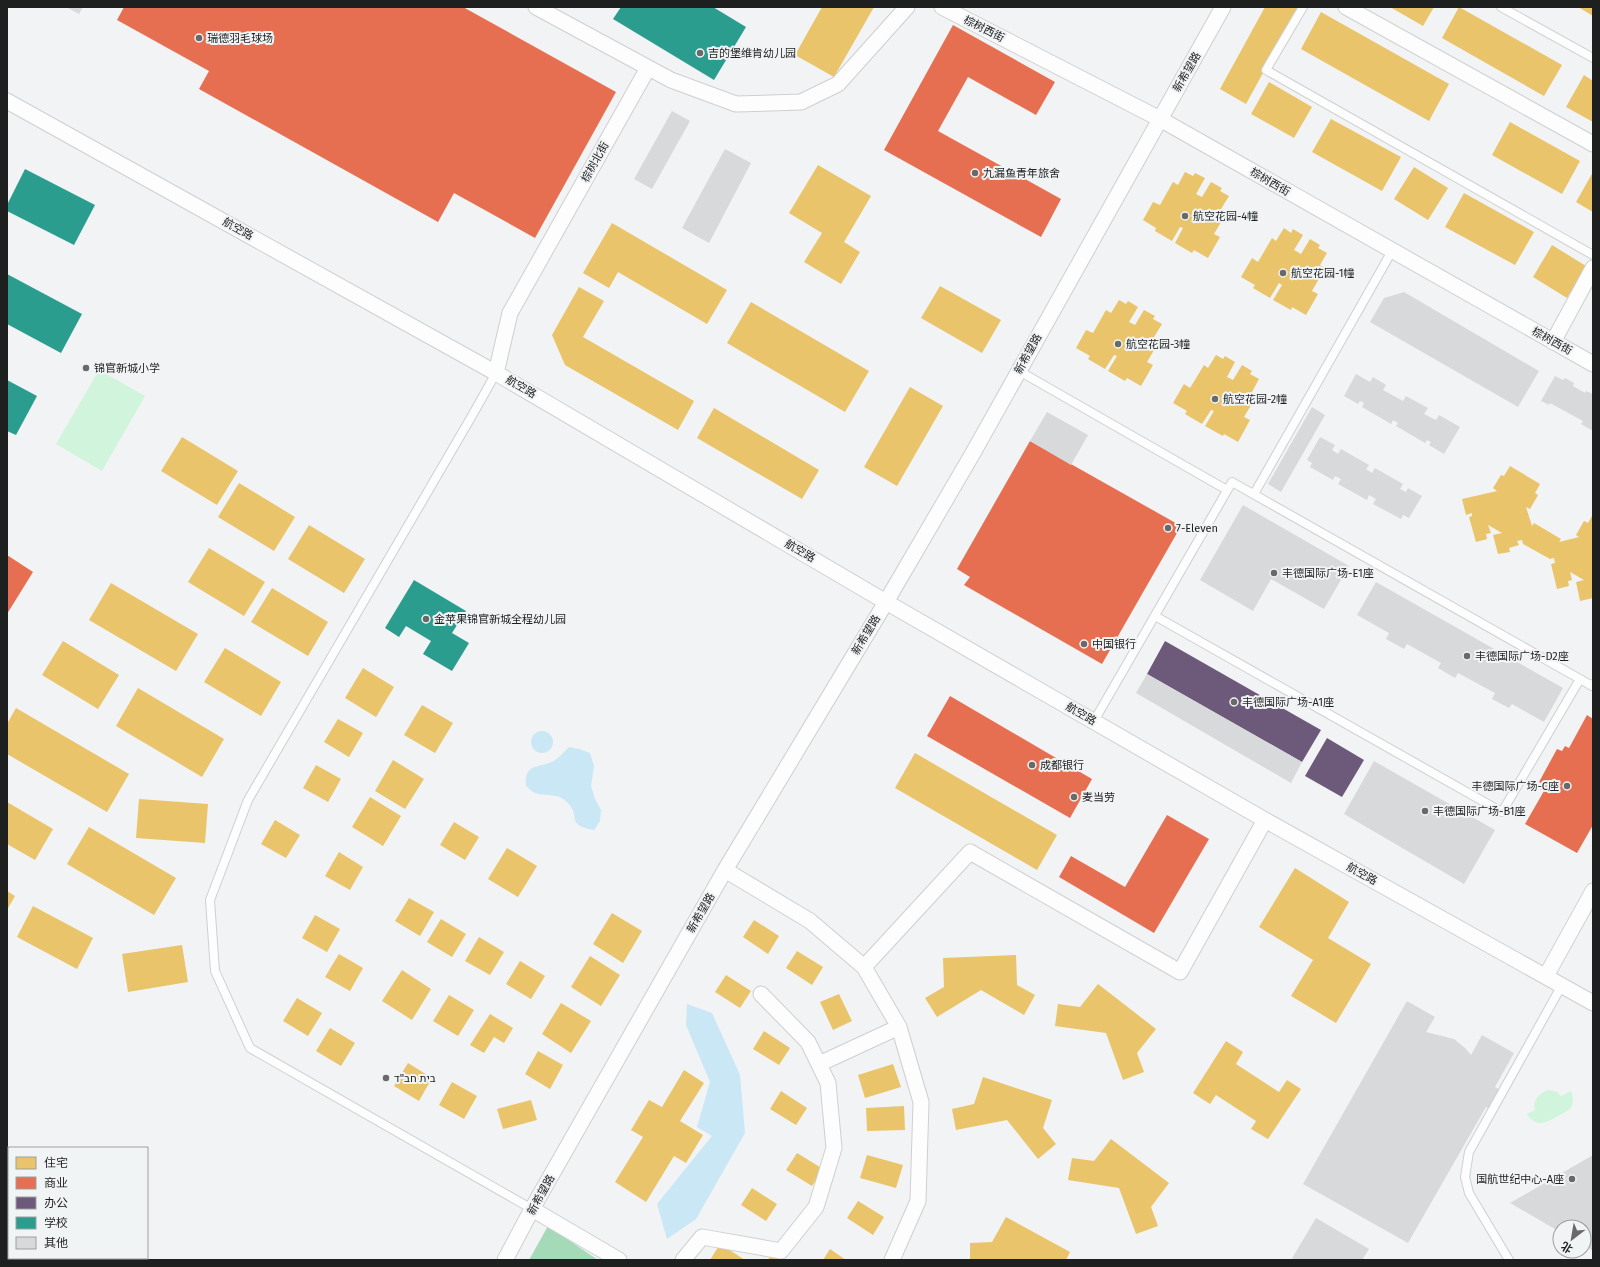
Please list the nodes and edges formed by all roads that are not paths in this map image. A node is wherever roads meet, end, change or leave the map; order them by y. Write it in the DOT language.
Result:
graph roads {
  1 [pos="536,7"];
  2 [pos="907,7"];
  3 [pos="942,7"];
  4 [pos="1223,7"];
  5 [pos="1303,7"];
  6 [pos="1346,7"];
  7 [pos="1501,7"];
  8 [pos="1593,58"];
  9 [pos="648,68"];
  10 [pos="7,101"];
  11 [pos="1160,119"];
  12 [pos="1593,144"];
  13 [pos="1392,251"];
  14 [pos="1593,255"];
  15 [pos="1593,268"];
  16 [pos="1553,342"];
  17 [pos="1593,364"];
  18 [pos="1019,371"];
  19 [pos="496,373"];
  20 [pos="1227,490"];
  21 [pos="1254,494"];
  22 [pos="886,602"];
  23 [pos="1155,616"];
  24 [pos="1580,680"];
  25 [pos="1593,684"];
  26 [pos="1094,721"];
  27 [pos="1265,820"];
  28 [pos="726,870"];
  29 [pos="1593,891"];
  30 [pos="864,967"];
  31 [pos="1546,976"];
  32 [pos="1562,985"];
  33 [pos="761,994"];
  34 [pos="1593,1003"];
  35 [pos="899,1027"];
  36 [pos="818,1064"];
  37 [pos="532,1209"];
  38 [pos="505,1260"];
  39 [pos="619,1260"];
  40 [pos="683,1260"];
  41 [pos="892,1260"];
  42 [pos="1509,1260"];
  1 -- 9 [label="street"];
  2 -- 9 [label="street"];
  3 -- 11 [label="street, 棕树西街"];
  4 -- 11 [label="street, 新希望路"];
  5 -- 14 [label="lane"];
  6 -- 12 [label="street"];
  7 -- 8 [label="lane"];
  9 -- 19 [label="street, 棕树北街"];
  10 -- 19 [label="street, 航空路"];
  11 -- 13 [label="street, 棕树西街"];
  11 -- 18 [label="street, 新希望路"];
  13 -- 16 [label="street, 棕树西街"];
  13 -- 21 [label="lane"];
  15 -- 16 [label="street"];
  16 -- 17 [label="street, 棕树西街"];
  18 -- 20 [label="lane"];
  18 -- 22 [label="street, 新希望路"];
  19 -- 22 [label="street, 航空路"];
  19 -- 37 [label="lane"];
  20 -- 21 [label="lane"];
  20 -- 23 [label="lane"];
  21 -- 24 [label="lane"];
  22 -- 26 [label="street, 航空路"];
  22 -- 28 [label="street, 新希望路"];
  23 -- 24 [label="lane"];
  23 -- 26 [label="lane"];
  24 -- 25 [label="lane"];
  26 -- 27 [label="street, 航空路"];
  27 -- 30 [label="street"];
  27 -- 31 [label="street, 航空路"];
  28 -- 30 [label="street"];
  28 -- 37 [label="street, 新希望路"];
  29 -- 31 [label="street"];
  30 -- 35 [label="street"];
  31 -- 32 [label="street, 航空路"];
  32 -- 34 [label="street, 航空路"];
  32 -- 42 [label="lane"];
  33 -- 36 [label="street"];
  35 -- 36 [label="street"];
  35 -- 41 [label="street"];
  36 -- 40 [label="street"];
  37 -- 38 [label="street, 新希望路"];
  37 -- 39 [label="street"];
}
